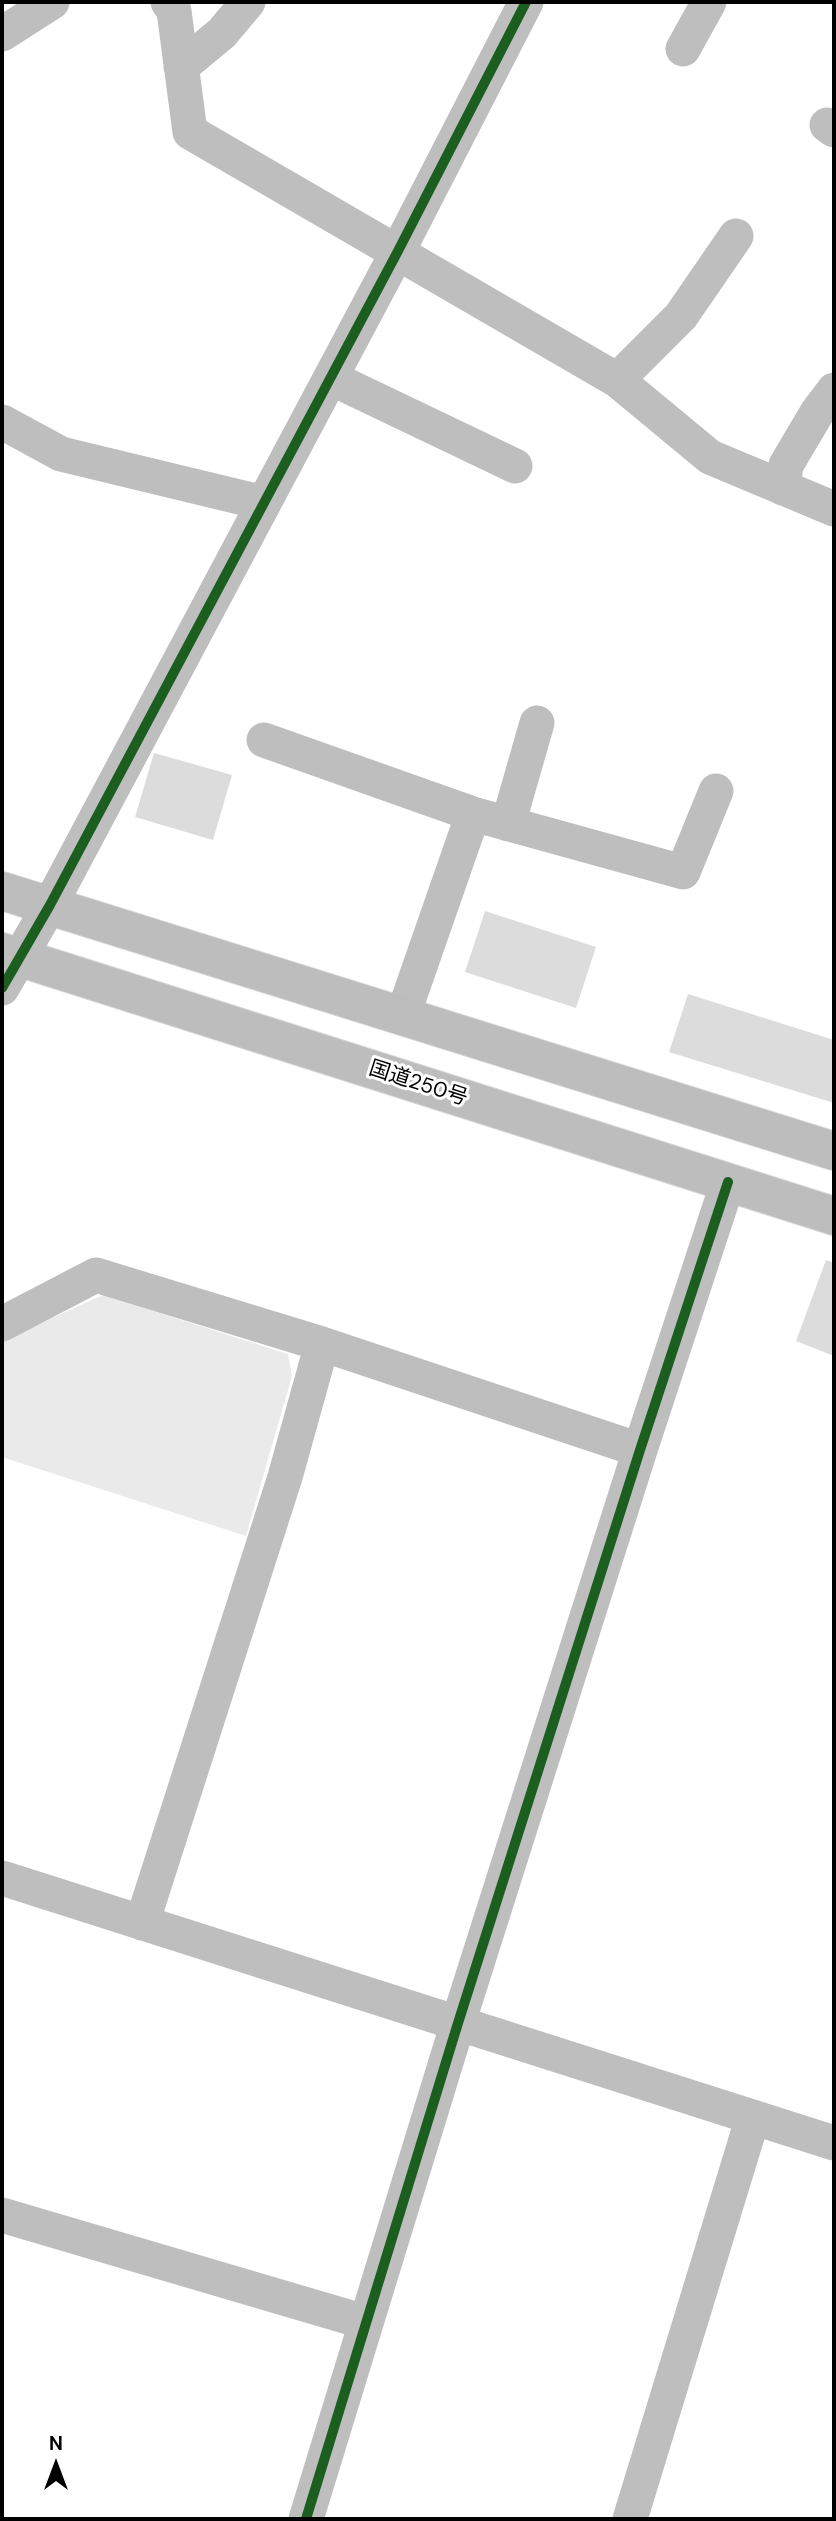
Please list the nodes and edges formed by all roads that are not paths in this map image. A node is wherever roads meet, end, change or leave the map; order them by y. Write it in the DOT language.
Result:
graph roads {
  1 [pos="52,2"];
  2 [pos="168,2"];
  3 [pos="248,2"];
  4 [pos="526,2"];
  5 [pos="709,2"];
  6 [pos="2,34"];
  7 [pos="683,49"];
  8 [pos="181,67"];
  9 [pos="736,236"];
  10 [pos="398,251"];
  11 [pos="331,378"];
  12 [pos="617,380"];
  13 [pos="834,390"];
  14 [pos="2,422"];
  15 [pos="515,466"];
  16 [pos="783,488"];
  17 [pos="264,503"];
  18 [pos="834,509"];
  19 [pos="537,723"];
  20 [pos="264,740"];
  21 [pos="716,791"];
  22 [pos="473,814"];
  23 [pos="509,824"];
  24 [pos="2,891"];
  25 [pos="50,905"];
  26 [pos="7,966"];
  27 [pos="403,1015"];
  28 [pos="834,1151"];
  29 [pos="728,1182"];
  30 [pos="834,1216"];
  31 [pos="2,1324"];
  32 [pos="322,1344"];
  33 [pos="640,1450"];
  34 [pos="2,1878"];
  35 [pos="142,1923"];
  36 [pos="458,2023"];
  37 [pos="752,2117"];
  38 [pos="834,2143"];
  39 [pos="2,2215"];
  40 [pos="365,2322"];
  41 [pos="306,2519"];
  42 [pos="630,2519"];
  1 -- 6 [label="street"];
  2 -- 8 [label="street"];
  3 -- 8 [label="street"];
  4 -- 10 [label="street"];
  5 -- 7 [label="street"];
  8 -- 10 [label="street"];
  9 -- 12 [label="street"];
  10 -- 11 [label="street"];
  10 -- 12 [label="street"];
  11 -- 15 [label="street"];
  11 -- 17 [label="street"];
  12 -- 16 [label="street"];
  13 -- 16 [label="street"];
  14 -- 17 [label="street"];
  16 -- 18 [label="street"];
  17 -- 25 [label="street"];
  19 -- 23 [label="street"];
  20 -- 22 [label="street"];
  21 -- 23 [label="street"];
  22 -- 23 [label="street"];
  22 -- 27 [label="street"];
  24 -- 25 [label="highway"];
  25 -- 26 [label="street"];
  25 -- 27 [label="highway"];
  26 -- 29 [label="highway, 国道250号"];
  27 -- 28 [label="highway"];
  29 -- 30 [label="highway, 国道250号"];
  29 -- 33 [label="street"];
  31 -- 32 [label="street"];
  32 -- 33 [label="street"];
  32 -- 35 [label="street"];
  33 -- 36 [label="street"];
  34 -- 35 [label="street"];
  35 -- 36 [label="street"];
  36 -- 37 [label="street"];
  36 -- 40 [label="street"];
  37 -- 38 [label="street"];
  37 -- 42 [label="street"];
  39 -- 40 [label="street"];
  40 -- 41 [label="street"];
}
